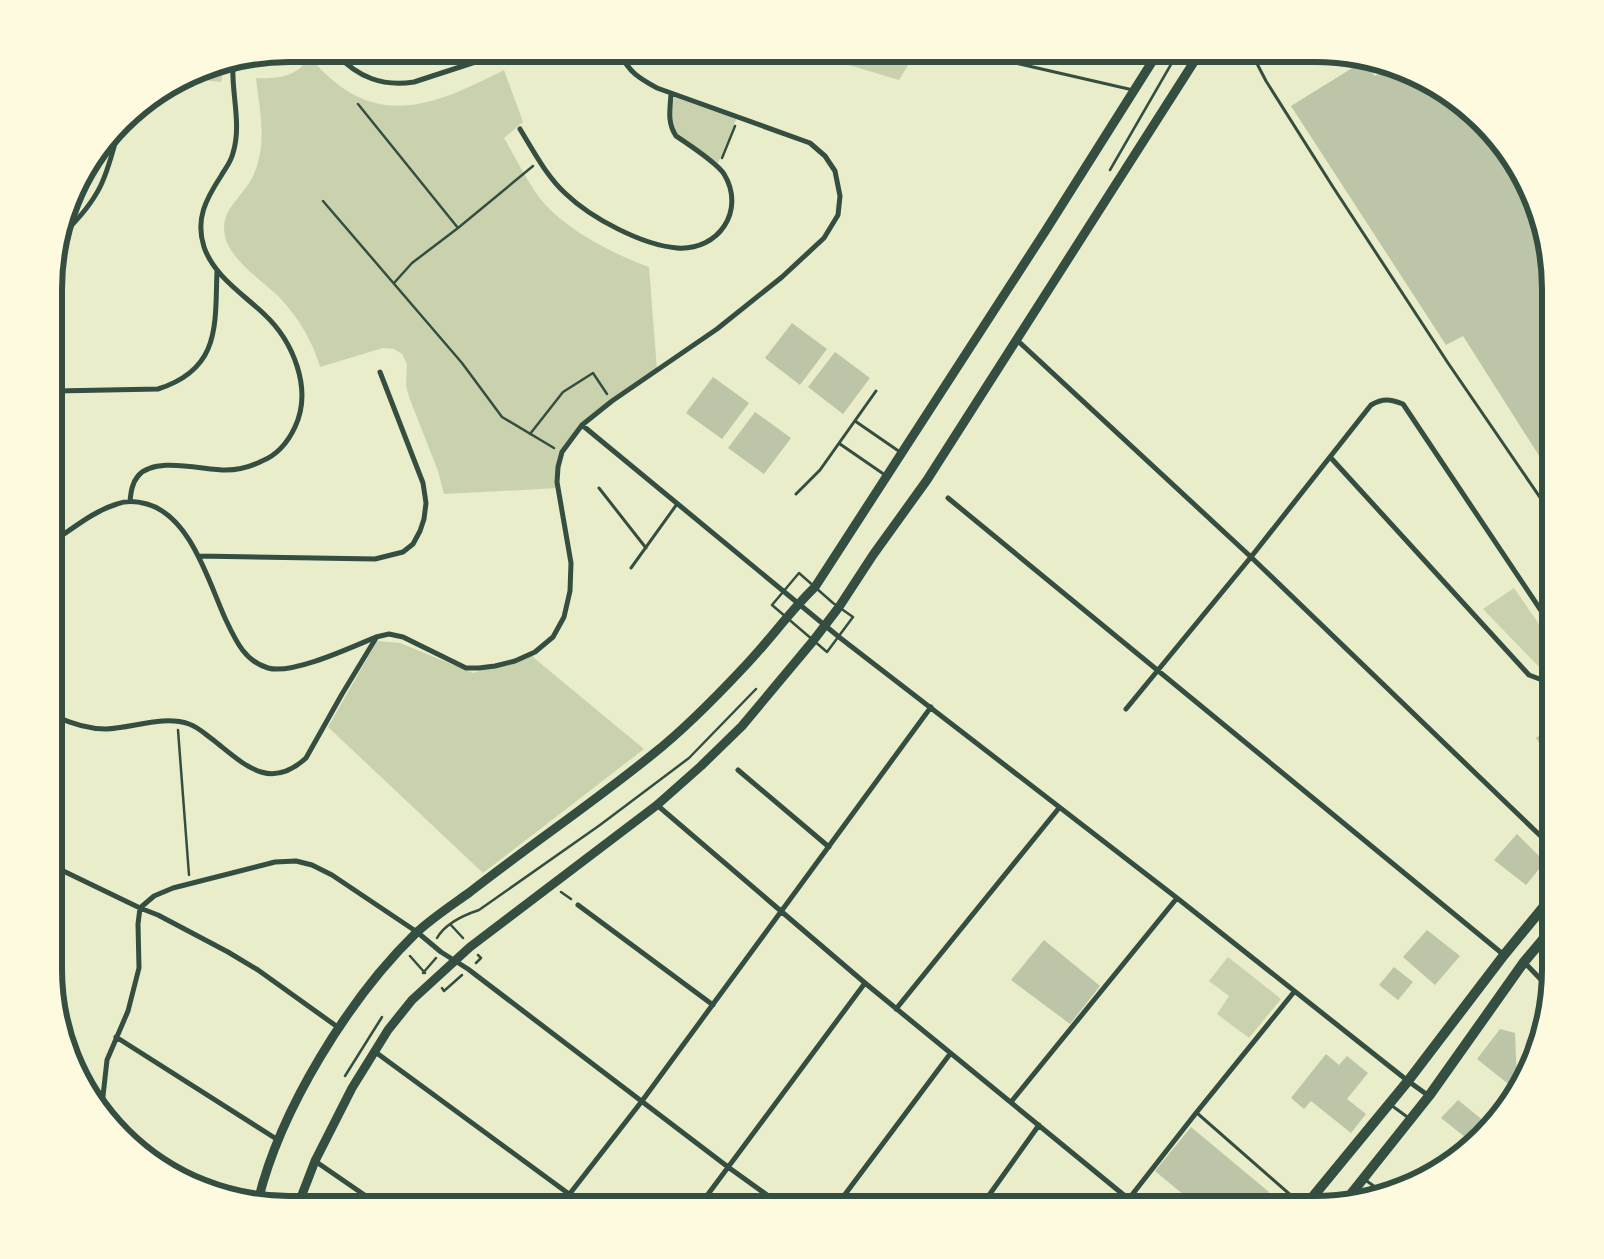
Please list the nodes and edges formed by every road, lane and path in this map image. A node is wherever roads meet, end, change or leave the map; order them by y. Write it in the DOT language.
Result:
graph roads {
  1 [pos="346,62"];
  2 [pos="477,62"];
  3 [pos="625,62"];
  4 [pos="1014,62"];
  5 [pos="1152,62"];
  6 [pos="1195,62"];
  7 [pos="1256,62"];
  8 [pos="233,69"];
  9 [pos="1134,91"];
  10 [pos="671,94"];
  11 [pos="358,104"];
  12 [pos="739,118"];
  13 [pos="520,129"];
  14 [pos="115,145"];
  15 [pos="540,160"];
  16 [pos="718,166"];
  17 [pos="323,201"];
  18 [pos="72,225"];
  19 [pos="458,228"];
  20 [pos="217,270"];
  21 [pos="394,284"];
  22 [pos="1017,340"];
  23 [pos="380,372"];
  24 [pos="62,391"];
  25 [pos="876,392"];
  26 [pos="612,402"];
  27 [pos="855,421"];
  28 [pos="582,424"];
  29 [pos="530,434"];
  30 [pos="840,444"];
  31 [pos="562,452"];
  32 [pos="901,453"];
  33 [pos="1331,458"];
  34 [pos="886,476"];
  35 [pos="599,488"];
  36 [pos="796,494"];
  37 [pos="948,498"];
  38 [pos="1542,500"];
  39 [pos="130,501"];
  40 [pos="678,503"];
  41 [pos="62,536"];
  42 [pos="646,548"];
  43 [pos="198,556"];
  44 [pos="1251,557"];
  45 [pos="631,568"];
  46 [pos="798,603"];
  47 [pos="1542,612"];
  48 [pos="825,625"];
  49 [pos="376,637"];
  50 [pos="1159,670"];
  51 [pos="1542,680"];
  52 [pos="931,707"];
  53 [pos="1126,710"];
  54 [pos="62,720"];
  55 [pos="177,722"];
  56 [pos="738,770"];
  57 [pos="657,805"];
  58 [pos="1059,808"];
  59 [pos="1542,837"];
  60 [pos="829,847"];
  61 [pos="62,871"];
  62 [pos="190,884"];
  63 [pos="552,885"];
  64 [pos="1177,898"];
  65 [pos="578,905"];
  66 [pos="140,908"];
  67 [pos="1542,909"];
  68 [pos="781,912"];
  69 [pos="417,932"];
  70 [pos="1542,941"];
  71 [pos="1504,955"];
  72 [pos="456,961"];
  73 [pos="1524,962"];
  74 [pos="1541,979"];
  75 [pos="864,983"];
  76 [pos="1294,992"];
  77 [pos="713,1005"];
  78 [pos="896,1009"];
  79 [pos="339,1028"];
  80 [pos="116,1038"];
  81 [pos="373,1051"];
  82 [pos="950,1054"];
  83 [pos="1408,1081"];
  84 [pos="1429,1096"];
  85 [pos="103,1099"];
  86 [pos="642,1102"];
  87 [pos="1011,1102"];
  88 [pos="1389,1104"];
  89 [pos="1196,1113"];
  90 [pos="1411,1119"];
  91 [pos="1039,1125"];
  92 [pos="278,1140"];
  93 [pos="315,1161"];
  94 [pos="728,1167"];
  95 [pos="1361,1187"];
  96 [pos="569,1194"];
  97 [pos="1287,1194"];
  98 [pos="260,1195"];
  99 [pos="301,1196"];
  100 [pos="366,1196"];
  101 [pos="707,1196"];
  102 [pos="768,1196"];
  103 [pos="844,1196"];
  104 [pos="988,1196"];
  105 [pos="1125,1196"];
  106 [pos="1131,1196"];
  107 [pos="1290,1196"];
  108 [pos="1313,1196"];
  1 -- 2 [label="street"];
  3 -- 10 [label="street"];
  4 -- 9 [label="lane"];
  5 -- 9 [label="main road"];
  6 -- 22 [label="main road"];
  7 -- 38 [label="lane"];
  8 -- 20 [label="street"];
  9 -- 32 [label="main road"];
  10 -- 12 [label="street"];
  10 -- 16 [label="street"];
  11 -- 19 [label="path"];
  12 -- 16 [label="path"];
  12 -- 26 [label="street"];
  13 -- 15 [label="street"];
  14 -- 18 [label="street"];
  15 -- 16 [label="street"];
  15 -- 19 [label="path"];
  17 -- 21 [label="path"];
  19 -- 21 [label="path"];
  20 -- 24 [label="street"];
  20 -- 39 [label="street"];
  21 -- 29 [label="path"];
  22 -- 44 [label="street"];
  22 -- 48 [label="main road"];
  23 -- 43 [label="street"];
  25 -- 27 [label="lane"];
  26 -- 28 [label="street"];
  26 -- 29 [label="path"];
  27 -- 30 [label="lane"];
  27 -- 32 [label="lane"];
  28 -- 31 [label="street"];
  28 -- 40 [label="street"];
  29 -- 31 [label="path"];
  30 -- 34 [label="lane"];
  30 -- 36 [label="lane"];
  31 -- 49 [label="street"];
  32 -- 34 [label="main road"];
  33 -- 44 [label="street"];
  33 -- 47 [label="street"];
  33 -- 51 [label="street"];
  34 -- 46 [label="main road"];
  35 -- 42 [label="lane"];
  37 -- 50 [label="street"];
  39 -- 41 [label="street"];
  39 -- 43 [label="street"];
  40 -- 42 [label="lane"];
  40 -- 46 [label="street"];
  42 -- 45 [label="lane"];
  43 -- 49 [label="street"];
  44 -- 50 [label="street"];
  44 -- 59 [label="street"];
  46 -- 48 [label="street"];
  46 -- 69 [label="main road"];
  48 -- 52 [label="street"];
  48 -- 57 [label="main road"];
  49 -- 55 [label="street"];
  50 -- 53 [label="street"];
  50 -- 71 [label="street"];
  52 -- 58 [label="street"];
  52 -- 60 [label="street"];
  54 -- 55 [label="street"];
  55 -- 62 [label="path"];
  56 -- 60 [label="street"];
  57 -- 63 [label="main road"];
  57 -- 68 [label="street"];
  58 -- 64 [label="street"];
  58 -- 78 [label="street"];
  60 -- 68 [label="street"];
  61 -- 66 [label="street"];
  62 -- 66 [label="street"];
  62 -- 69 [label="street"];
  63 -- 65 [label="path"];
  63 -- 72 [label="main road"];
  64 -- 76 [label="street"];
  64 -- 87 [label="street"];
  65 -- 77 [label="street"];
  66 -- 79 [label="street"];
  66 -- 80 [label="street"];
  67 -- 71 [label="highway"];
  68 -- 75 [label="street"];
  68 -- 77 [label="street"];
  69 -- 72 [label="street"];
  69 -- 79 [label="main road"];
  70 -- 73 [label="highway"];
  71 -- 83 [label="highway"];
  72 -- 81 [label="main road"];
  72 -- 86 [label="street"];
  73 -- 74 [label="street"];
  73 -- 84 [label="highway"];
  75 -- 78 [label="street"];
  75 -- 94 [label="street"];
  76 -- 83 [label="street"];
  76 -- 89 [label="street"];
  77 -- 86 [label="street"];
  78 -- 82 [label="street"];
  79 -- 92 [label="main road"];
  80 -- 85 [label="street"];
  80 -- 92 [label="street"];
  81 -- 93 [label="main road"];
  81 -- 96 [label="street"];
  82 -- 87 [label="street"];
  82 -- 103 [label="street"];
  83 -- 84 [label="street"];
  83 -- 88 [label="highway"];
  84 -- 90 [label="highway"];
  86 -- 94 [label="street"];
  86 -- 96 [label="street"];
  87 -- 91 [label="street"];
  88 -- 90 [label="lane"];
  88 -- 108 [label="highway"];
  89 -- 97 [label="lane"];
  89 -- 106 [label="street"];
  90 -- 95 [label="highway"];
  91 -- 104 [label="street"];
  91 -- 105 [label="street"];
  92 -- 98 [label="main road"];
  93 -- 99 [label="main road"];
  93 -- 100 [label="street"];
  94 -- 101 [label="street"];
  94 -- 102 [label="street"];
  97 -- 107 [label="lane"];
}
